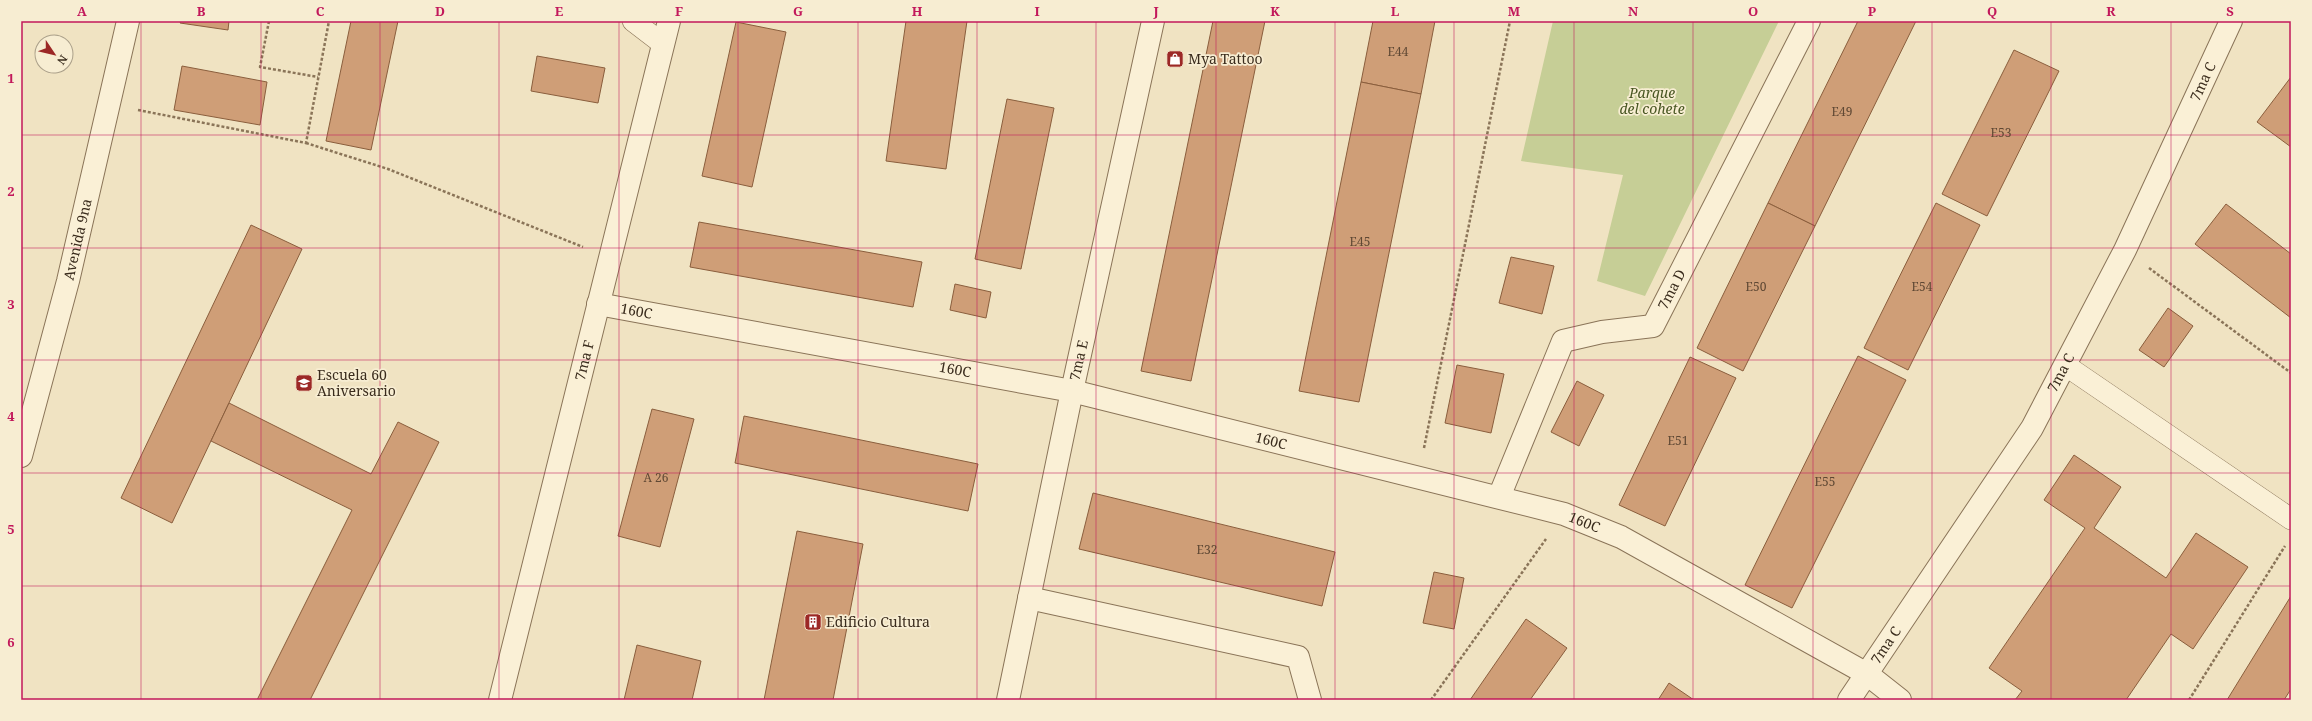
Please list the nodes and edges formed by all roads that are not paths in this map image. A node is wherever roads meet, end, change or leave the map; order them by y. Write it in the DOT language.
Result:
graph roads {
  1 [pos="128,21"];
  2 [pos="633,21"];
  3 [pos="669,21"];
  4 [pos="1153,21"];
  5 [pos="1809,21"];
  6 [pos="2225,23"];
  7 [pos="663,44"];
  8 [pos="598,304"];
  9 [pos="2065,365"];
  10 [pos="1072,391"];
  11 [pos="21,456"];
  12 [pos="1499,497"];
  13 [pos="2291,519"];
  14 [pos="1029,598"];
  15 [pos="1867,674"];
  16 [pos="500,700"];
  17 [pos="1008,700"];
  18 [pos="1310,700"];
  19 [pos="1849,700"];
  20 [pos="1900,700"];
  1 -- 11 [label="street, Avenida 9na"];
  2 -- 7 [label="lane"];
  3 -- 7 [label="street, 7ma F"];
  4 -- 10 [label="street, 7ma E"];
  5 -- 12 [label="street, 7ma D"];
  6 -- 9 [label="street, 7ma C"];
  7 -- 8 [label="street, 7ma F"];
  8 -- 10 [label="street, 160C"];
  8 -- 16 [label="street, 7ma F"];
  9 -- 13 [label="lane"];
  9 -- 15 [label="street, 7ma C"];
  10 -- 12 [label="street, 160C"];
  10 -- 14 [label="street, 7ma E"];
  12 -- 15 [label="street, 160C"];
  14 -- 17 [label="street, 7ma E"];
  14 -- 18 [label="street"];
  15 -- 19 [label="street, 7ma C"];
  15 -- 20 [label="street, 160C"];
}
